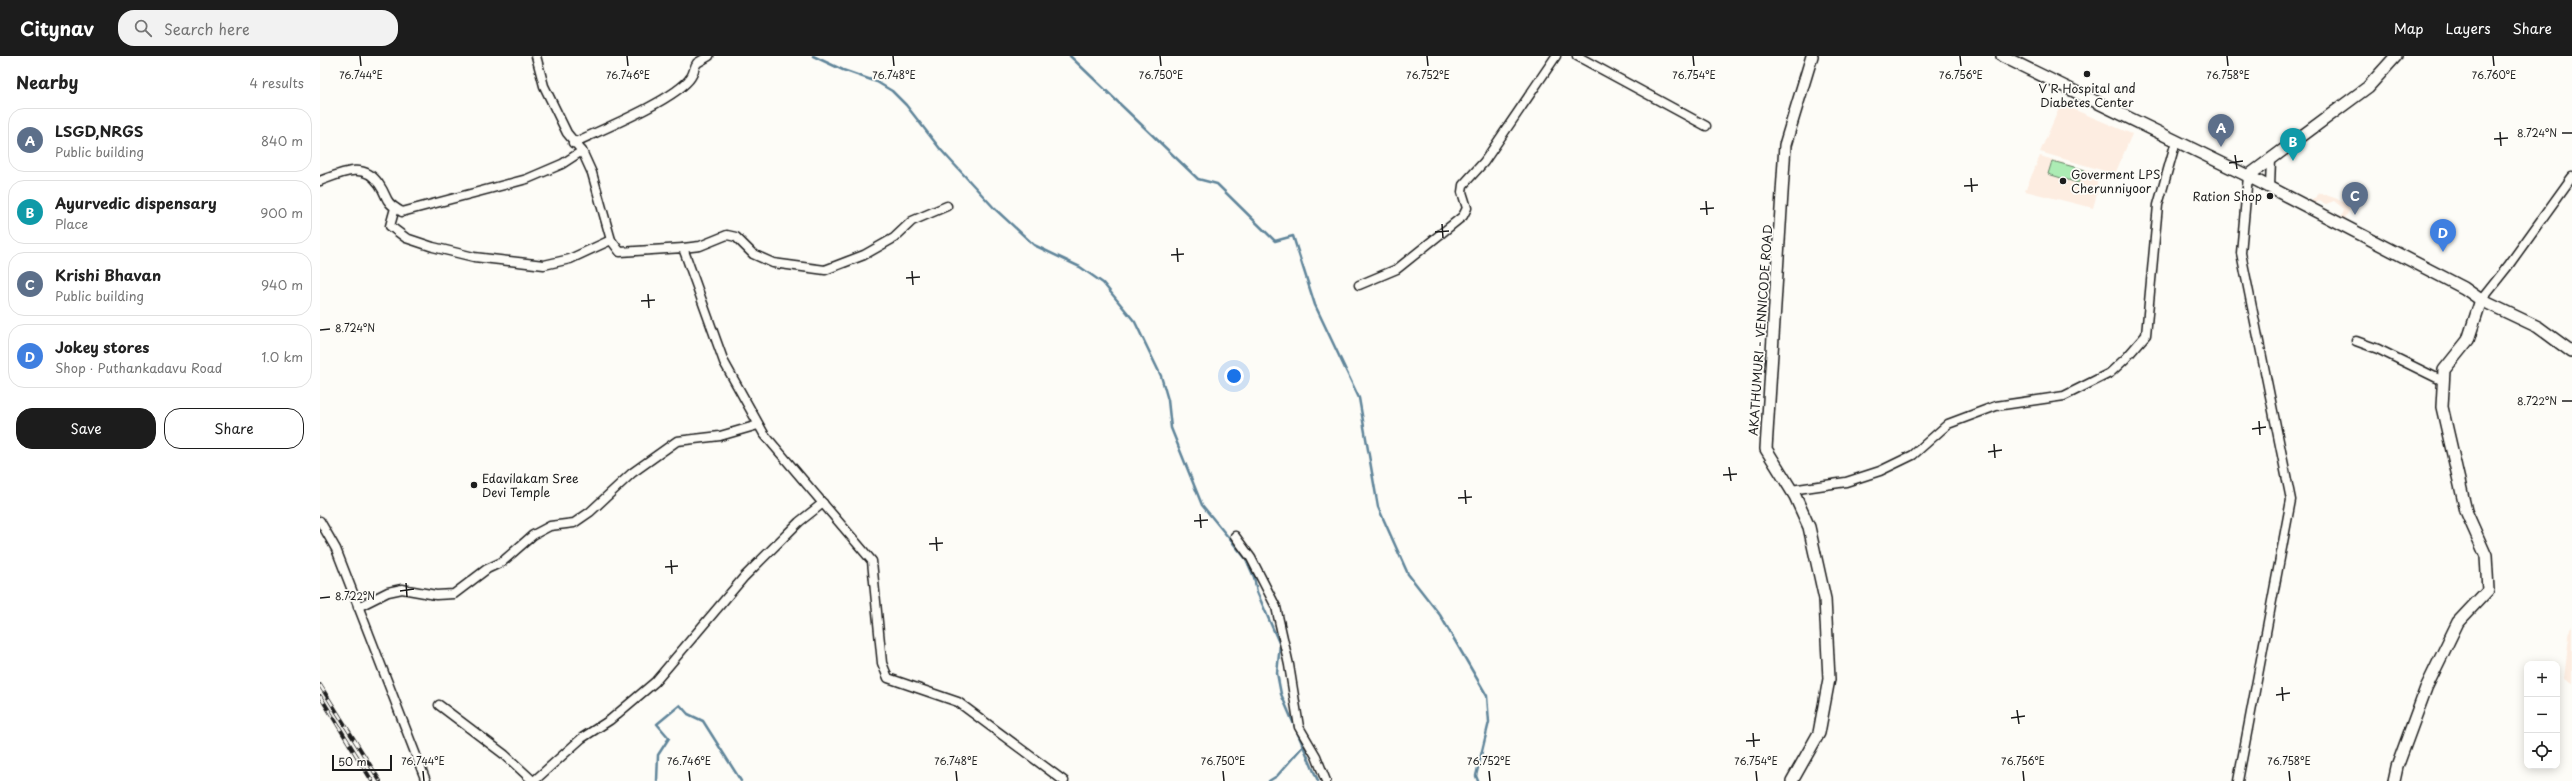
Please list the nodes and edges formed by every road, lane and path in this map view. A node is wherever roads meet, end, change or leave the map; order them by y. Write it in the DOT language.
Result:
graph roads {
  1 [pos="536,56"];
  2 [pos="709,56"];
  3 [pos="1556,56"];
  4 [pos="1577,56"];
  5 [pos="1812,56"];
  6 [pos="2002,56"];
  7 [pos="2396,56"];
  8 [pos="1706,126"];
  9 [pos="2176,141"];
  10 [pos="573,143"];
  11 [pos="582,151"];
  12 [pos="2271,159"];
  13 [pos="2248,176"];
  14 [pos="2572,176"];
  15 [pos="320,181"];
  16 [pos="2270,187"];
  17 [pos="947,206"];
  18 [pos="395,208"];
  19 [pos="611,240"];
  20 [pos="683,248"];
  21 [pos="1359,285"];
  22 [pos="2481,300"];
  23 [pos="2356,341"];
  24 [pos="2572,352"];
  25 [pos="2444,381"];
  26 [pos="758,425"];
  27 [pos="1791,490"];
  28 [pos="823,503"];
  29 [pos="320,521"];
  30 [pos="1235,536"];
  31 [pos="358,607"];
  32 [pos="439,705"];
  33 [pos="537,780"];
  34 [pos="426,781"];
  35 [pos="1064,781"];
  36 [pos="1326,781"];
  37 [pos="1792,781"];
  38 [pos="2238,781"];
  39 [pos="2394,781"];
  1 -- 10 [label="street"];
  2 -- 10 [label="street"];
  3 -- 21 [label="street"];
  4 -- 8 [label="street"];
  5 -- 27 [label="street, AKATHUMURI - VENNICODE ROAD"];
  6 -- 9 [label="street"];
  7 -- 12 [label="street"];
  9 -- 13 [label="street"];
  9 -- 27 [label="street"];
  10 -- 11 [label="street"];
  11 -- 18 [label="street"];
  11 -- 19 [label="street"];
  12 -- 13 [label="street"];
  12 -- 16 [label="street"];
  13 -- 16 [label="street"];
  13 -- 38 [label="street"];
  14 -- 22 [label="street"];
  15 -- 18 [label="street"];
  16 -- 22 [label="street"];
  17 -- 20 [label="street"];
  18 -- 19 [label="street"];
  19 -- 20 [label="street"];
  20 -- 26 [label="street"];
  22 -- 24 [label="street"];
  22 -- 25 [label="street"];
  23 -- 25 [label="street"];
  25 -- 39 [label="street"];
  26 -- 28 [label="street"];
  26 -- 31 [label="street"];
  27 -- 37 [label="street, AKATHUMURI - VENNICODE ROAD"];
  28 -- 33 [label="street"];
  28 -- 35 [label="street"];
  29 -- 31 [label="street"];
  30 -- 36 [label="street"];
  31 -- 34 [label="street"];
  32 -- 33 [label="street"];
}
